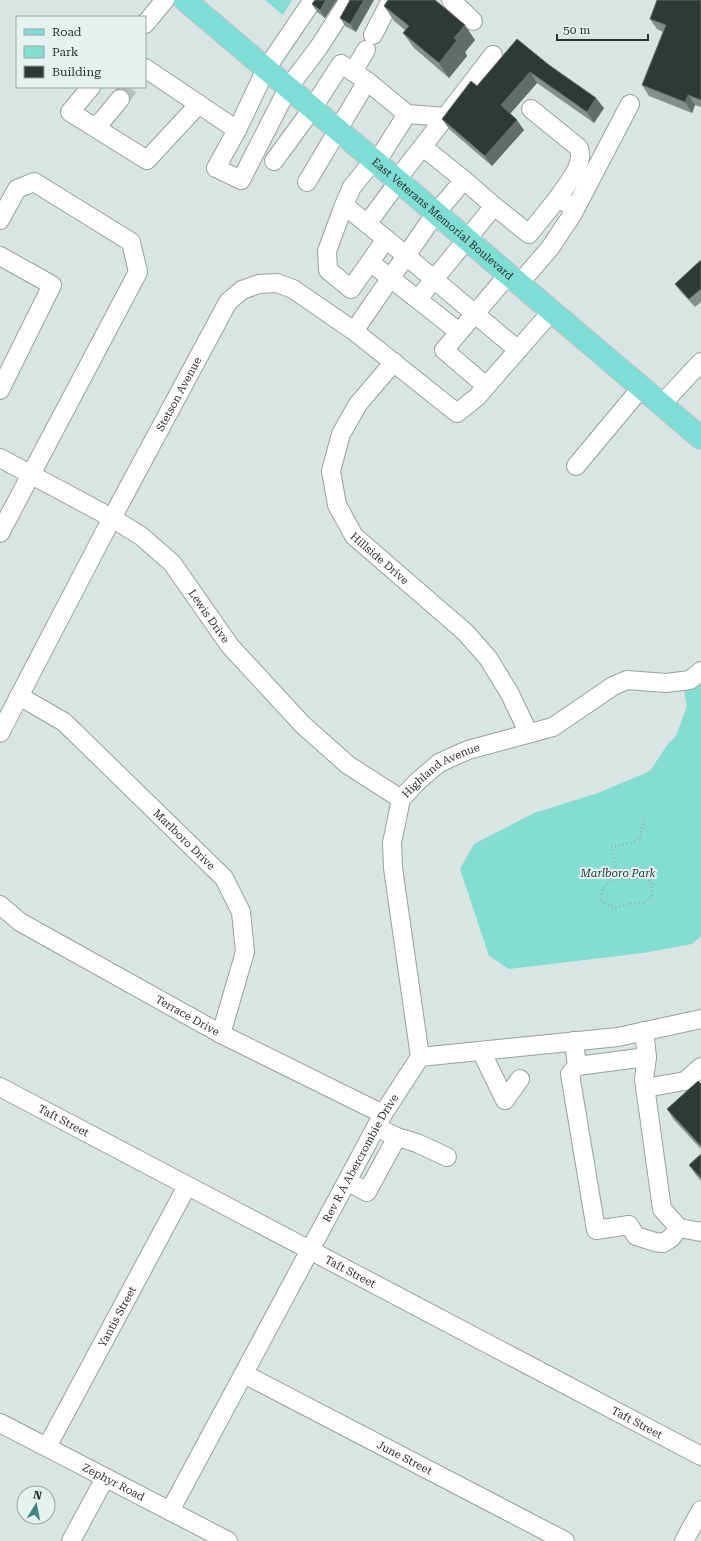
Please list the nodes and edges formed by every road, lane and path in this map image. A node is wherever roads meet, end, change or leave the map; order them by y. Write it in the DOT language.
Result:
graph roads {
  1 [pos="165,0"];
  2 [pos="185,0"];
  3 [pos="313,0"];
  4 [pos="349,0"];
  5 [pos="391,0"];
  6 [pos="451,0"];
  7 [pos="474,21"];
  8 [pos="146,23"];
  9 [pos="319,47"];
  10 [pos="493,55"];
  11 [pos="146,69"];
  12 [pos="266,69"];
  13 [pos="354,72"];
  14 [pos="90,88"];
  15 [pos="288,88"];
  16 [pos="120,99"];
  17 [pos="199,104"];
  18 [pos="630,104"];
  19 [pos="312,109"];
  20 [pos="531,109"];
  21 [pos="407,114"];
  22 [pos="446,117"];
  23 [pos="96,128"];
  24 [pos="337,130"];
  25 [pos="235,134"];
  26 [pos="395,134"];
  27 [pos="420,149"];
  28 [pos="256,150"];
  29 [pos="274,162"];
  30 [pos="375,162"];
  31 [pos="464,180"];
  32 [pos="397,181"];
  33 [pos="307,182"];
  34 [pos="558,198"];
  35 [pos="344,205"];
  36 [pos="494,206"];
  37 [pos="575,209"];
  38 [pos="435,214"];
  39 [pos="0,220"];
  40 [pos="367,224"];
  41 [pos="386,239"];
  42 [pos="466,240"];
  43 [pos="0,256"];
  44 [pos="406,256"];
  45 [pos="370,262"];
  46 [pos="391,277"];
  47 [pos="434,279"];
  48 [pos="513,280"];
  49 [pos="351,289"];
  50 [pos="418,298"];
  51 [pos="370,307"];
  52 [pos="552,312"];
  53 [pos="474,313"];
  54 [pos="354,331"];
  55 [pos="459,332"];
  56 [pos="518,350"];
  57 [pos="394,362"];
  58 [pos="701,362"];
  59 [pos="486,386"];
  60 [pos="641,388"];
  61 [pos="0,390"];
  62 [pos="661,405"];
  63 [pos="698,431"];
  64 [pos="0,458"];
  65 [pos="576,466"];
  66 [pos="31,475"];
  67 [pos="112,518"];
  68 [pos="0,533"];
  69 [pos="701,671"];
  70 [pos="20,696"];
  71 [pos="528,732"];
  72 [pos="0,733"];
  73 [pos="401,799"];
  74 [pos="646,818"];
  75 [pos="617,872"];
  76 [pos="580,873"];
  77 [pos="617,878"];
  78 [pos="0,905"];
  79 [pos="701,1019"];
  80 [pos="644,1031"];
  81 [pos="221,1034"];
  82 [pos="574,1041"];
  83 [pos="481,1050"];
  84 [pos="420,1057"];
  85 [pos="647,1057"];
  86 [pos="577,1066"];
  87 [pos="701,1067"];
  88 [pos="520,1079"];
  89 [pos="0,1087"];
  90 [pos="646,1088"];
  91 [pos="380,1120"];
  92 [pos="397,1137"];
  93 [pos="447,1157"];
  94 [pos="348,1182"];
  95 [pos="187,1186"];
  96 [pos="679,1228"];
  97 [pos="701,1232"];
  98 [pos="311,1250"];
  99 [pos="244,1374"];
  100 [pos="0,1423"];
  101 [pos="48,1447"];
  102 [pos="701,1456"];
  103 [pos="105,1478"];
  104 [pos="701,1510"];
  105 [pos="170,1511"];
  106 [pos="71,1541"];
  107 [pos="228,1541"];
  108 [pos="565,1541"];
  109 [pos="684,1541"];
  1 -- 8 [label="street"];
  2 -- 12 [label="main road, East Veterans Memorial Boulevard"];
  3 -- 12 [label="street"];
  4 -- 9 [label="street"];
  5 -- 13 [label="street"];
  6 -- 7 [label="street"];
  9 -- 13 [label="street"];
  9 -- 15 [label="street"];
  10 -- 22 [label="street"];
  11 -- 17 [label="street"];
  12 -- 15 [label="main road, East Veterans Memorial Boulevard"];
  12 -- 25 [label="street"];
  13 -- 19 [label="street"];
  13 -- 21 [label="street"];
  13 -- 24 [label="street"];
  14 -- 23 [label="street"];
  15 -- 19 [label="main road, East Veterans Memorial Boulevard"];
  15 -- 28 [label="street"];
  16 -- 23 [label="street"];
  17 -- 23 [label="street"];
  17 -- 25 [label="street"];
  18 -- 37 [label="street"];
  19 -- 24 [label="main road, East Veterans Memorial Boulevard"];
  19 -- 29 [label="street"];
  20 -- 34 [label="street"];
  21 -- 22 [label="street"];
  21 -- 26 [label="street"];
  22 -- 27 [label="street"];
  24 -- 30 [label="main road, East Veterans Memorial Boulevard"];
  24 -- 33 [label="street"];
  25 -- 28 [label="street"];
  25 -- 28 [label="street"];
  26 -- 27 [label="street"];
  26 -- 30 [label="street"];
  27 -- 31 [label="street"];
  27 -- 32 [label="street"];
  30 -- 32 [label="main road, East Veterans Memorial Boulevard"];
  30 -- 35 [label="street"];
  31 -- 36 [label="street"];
  31 -- 38 [label="street"];
  32 -- 38 [label="main road, East Veterans Memorial Boulevard"];
  32 -- 40 [label="street"];
  34 -- 36 [label="street"];
  34 -- 37 [label="street"];
  35 -- 40 [label="street"];
  35 -- 49 [label="street"];
  36 -- 42 [label="street"];
  37 -- 48 [label="street"];
  38 -- 42 [label="main road, East Veterans Memorial Boulevard"];
  38 -- 44 [label="street"];
  39 -- 66 [label="street"];
  40 -- 41 [label="street"];
  41 -- 44 [label="street"];
  41 -- 45 [label="street"];
  42 -- 47 [label="street"];
  42 -- 48 [label="main road, East Veterans Memorial Boulevard"];
  43 -- 61 [label="street"];
  44 -- 46 [label="street"];
  44 -- 47 [label="street"];
  45 -- 46 [label="street"];
  45 -- 49 [label="street"];
  46 -- 50 [label="street"];
  46 -- 51 [label="street"];
  47 -- 50 [label="street"];
  47 -- 53 [label="street"];
  48 -- 52 [label="main road, East Veterans Memorial Boulevard"];
  48 -- 53 [label="street"];
  49 -- 51 [label="street"];
  50 -- 55 [label="street"];
  51 -- 54 [label="street"];
  52 -- 56 [label="street"];
  52 -- 60 [label="main road, East Veterans Memorial Boulevard"];
  53 -- 55 [label="street"];
  53 -- 56 [label="street"];
  54 -- 57 [label="street, Stetson Avenue"];
  54 -- 67 [label="street, Stetson Avenue"];
  55 -- 59 [label="street"];
  56 -- 59 [label="street"];
  57 -- 59 [label="street, Stetson Avenue"];
  57 -- 71 [label="street, Hillside Drive"];
  58 -- 62 [label="street"];
  60 -- 62 [label="main road, East Veterans Memorial Boulevard"];
  60 -- 65 [label="street"];
  62 -- 63 [label="main road, East Veterans Memorial Boulevard"];
  64 -- 66 [label="street, Lewis Drive"];
  66 -- 67 [label="street, Lewis Drive"];
  66 -- 68 [label="street"];
  67 -- 70 [label="street, Stetson Avenue"];
  67 -- 73 [label="street, Lewis Drive"];
  69 -- 71 [label="street, Highland Avenue"];
  70 -- 72 [label="street, Stetson Avenue"];
  70 -- 81 [label="street, Marlboro Drive"];
  71 -- 73 [label="street, Highland Avenue"];
  73 -- 84 [label="street, Highland Avenue"];
  74 -- 75 [label="path"];
  75 -- 76 [label="path"];
  75 -- 77 [label="path"];
  77 -- 77 [label="path"];
  78 -- 81 [label="street, Terrace Drive"];
  79 -- 80 [label="street"];
  80 -- 82 [label="street"];
  80 -- 85 [label="street"];
  81 -- 91 [label="street, Terrace Drive"];
  82 -- 83 [label="street"];
  82 -- 86 [label="street"];
  83 -- 84 [label="street"];
  83 -- 88 [label="street"];
  84 -- 91 [label="street, Rev R A Abercrombie Drive"];
  85 -- 86 [label="street"];
  85 -- 90 [label="street"];
  86 -- 96 [label="street"];
  87 -- 90 [label="street"];
  89 -- 95 [label="street, Taft Street"];
  90 -- 96 [label="street"];
  91 -- 92 [label="street, Terrace Drive"];
  91 -- 94 [label="street, Rev R A Abercrombie Drive"];
  92 -- 93 [label="street, Terrace Drive"];
  92 -- 94 [label="street"];
  94 -- 98 [label="street, Rev R A Abercrombie Drive"];
  95 -- 98 [label="street, Taft Street"];
  95 -- 101 [label="street, Yantis Street"];
  96 -- 97 [label="street"];
  98 -- 99 [label="street, Rev R A Abercrombie Drive"];
  98 -- 102 [label="street, Taft Street"];
  99 -- 105 [label="street, Rev R A Abercrombie Drive"];
  99 -- 108 [label="street, June Street"];
  100 -- 101 [label="street, Zephyr Road"];
  101 -- 103 [label="street, Zephyr Road"];
  103 -- 105 [label="street, Zephyr Road"];
  103 -- 106 [label="street"];
  104 -- 109 [label="street"];
  105 -- 107 [label="street, Zephyr Road"];
}
